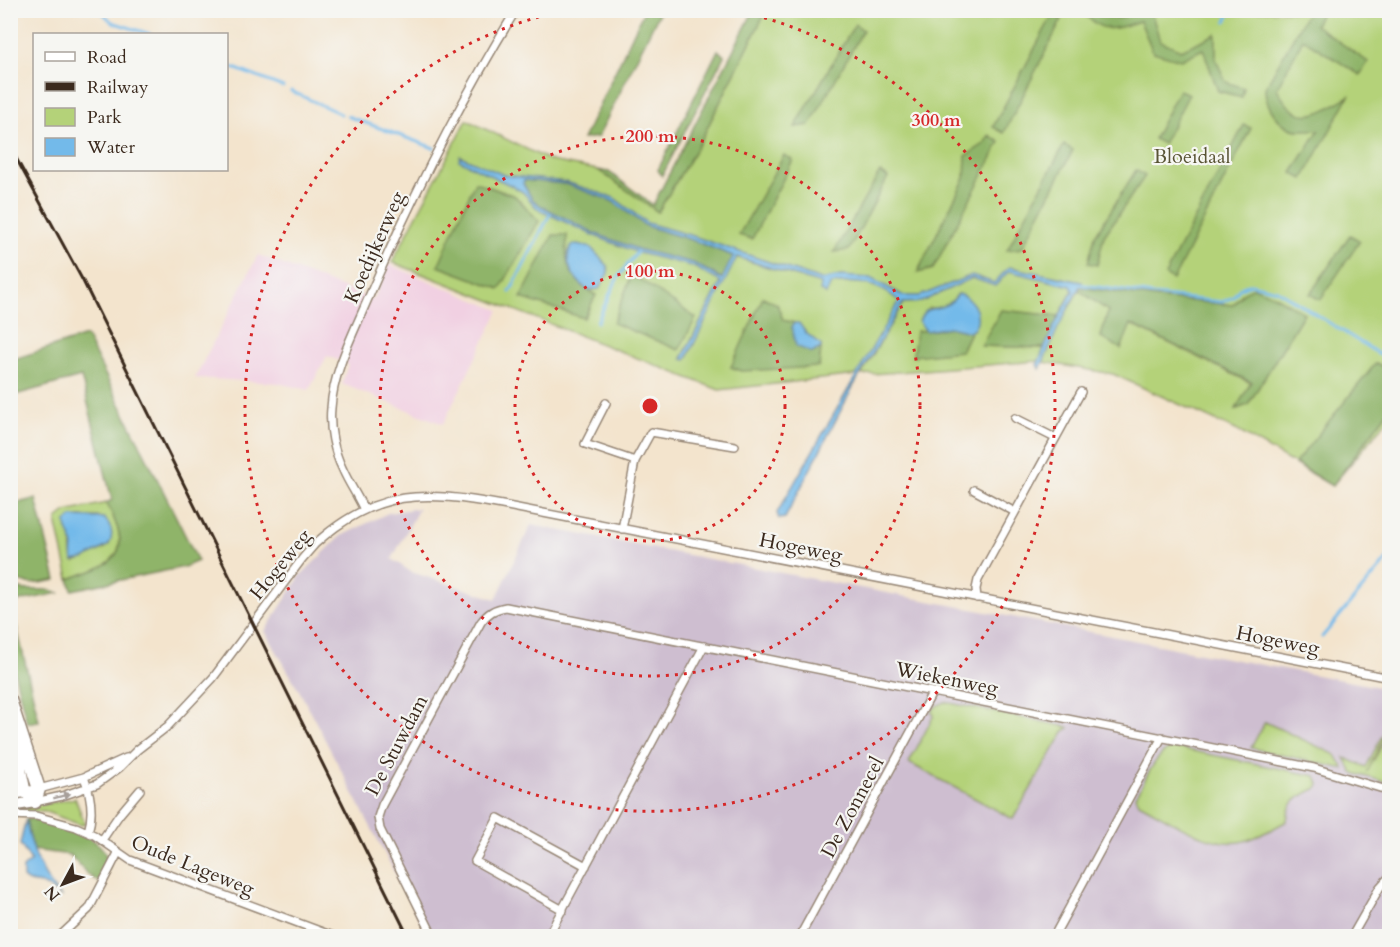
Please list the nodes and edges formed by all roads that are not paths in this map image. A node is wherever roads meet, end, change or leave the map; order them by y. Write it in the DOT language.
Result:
graph roads {
  1 [pos="516,10"];
  2 [pos="1081,392"];
  3 [pos="606,403"];
  4 [pos="1015,418"];
  5 [pos="1055,438"];
  6 [pos="735,446"];
  7 [pos="635,461"];
  8 [pos="974,490"];
  9 [pos="364,510"];
  10 [pos="1015,512"];
  11 [pos="622,529"];
  12 [pos="977,598"];
  13 [pos="496,609"];
  14 [pos="704,646"];
  15 [pos="1389,678"];
  16 [pos="932,693"];
  17 [pos="10,700"];
  18 [pos="10,721"];
  19 [pos="1162,736"];
  20 [pos="128,758"];
  21 [pos="84,777"];
  22 [pos="88,788"];
  23 [pos="39,789"];
  24 [pos="140,790"];
  25 [pos="1389,791"];
  26 [pos="25,792"];
  27 [pos="10,794"];
  28 [pos="35,802"];
  29 [pos="10,806"];
  30 [pos="10,815"];
  31 [pos="88,832"];
  32 [pos="102,840"];
  33 [pos="118,853"];
  34 [pos="586,866"];
  35 [pos="1389,876"];
  36 [pos="563,910"];
  37 [pos="60,936"];
  38 [pos="333,936"];
  39 [pos="433,936"];
  40 [pos="548,936"];
  41 [pos="800,936"];
  42 [pos="1054,936"];
  43 [pos="1352,936"];
  1 -- 9 [label="street, Koedijkerweg"];
  2 -- 5 [label="street"];
  3 -- 7 [label="street"];
  4 -- 5 [label="street"];
  5 -- 10 [label="street"];
  6 -- 7 [label="street"];
  7 -- 11 [label="street"];
  8 -- 10 [label="street"];
  9 -- 11 [label="street, Hogeweg"];
  9 -- 20 [label="street, Hogeweg"];
  10 -- 12 [label="street"];
  11 -- 12 [label="street, Hogeweg"];
  12 -- 15 [label="street, Hogeweg"];
  13 -- 14 [label="street, Wiekenweg"];
  13 -- 39 [label="street, De Stuwdam"];
  14 -- 16 [label="street, Wiekenweg"];
  14 -- 34 [label="street"];
  16 -- 19 [label="street, Wiekenweg"];
  16 -- 41 [label="street, De Zonnecel"];
  17 -- 23 [label="highway"];
  18 -- 26 [label="highway"];
  19 -- 25 [label="street, Wiekenweg"];
  19 -- 42 [label="street"];
  20 -- 21 [label="street"];
  20 -- 22 [label="street, Hogeweg"];
  21 -- 22 [label="street"];
  21 -- 23 [label="street"];
  28 -- 22 [label="street, Hogeweg, one-way"];
  22 -- 31 [label="street"];
  23 -- 26 [label="main road"];
  23 -- 28 [label="highway"];
  24 -- 32 [label="street"];
  26 -- 27 [label="main road"];
  26 -- 28 [label="highway"];
  28 -- 29 [label="main road"];
  30 -- 31 [label="street, Oude Lageweg"];
  31 -- 32 [label="street, Oude Lageweg"];
  32 -- 33 [label="street, Oude Lageweg"];
  33 -- 37 [label="street"];
  33 -- 38 [label="street, Oude Lageweg"];
  34 -- 36 [label="street"];
  34 -- 36 [label="street"];
  35 -- 43 [label="street"];
  36 -- 40 [label="street"];
}
